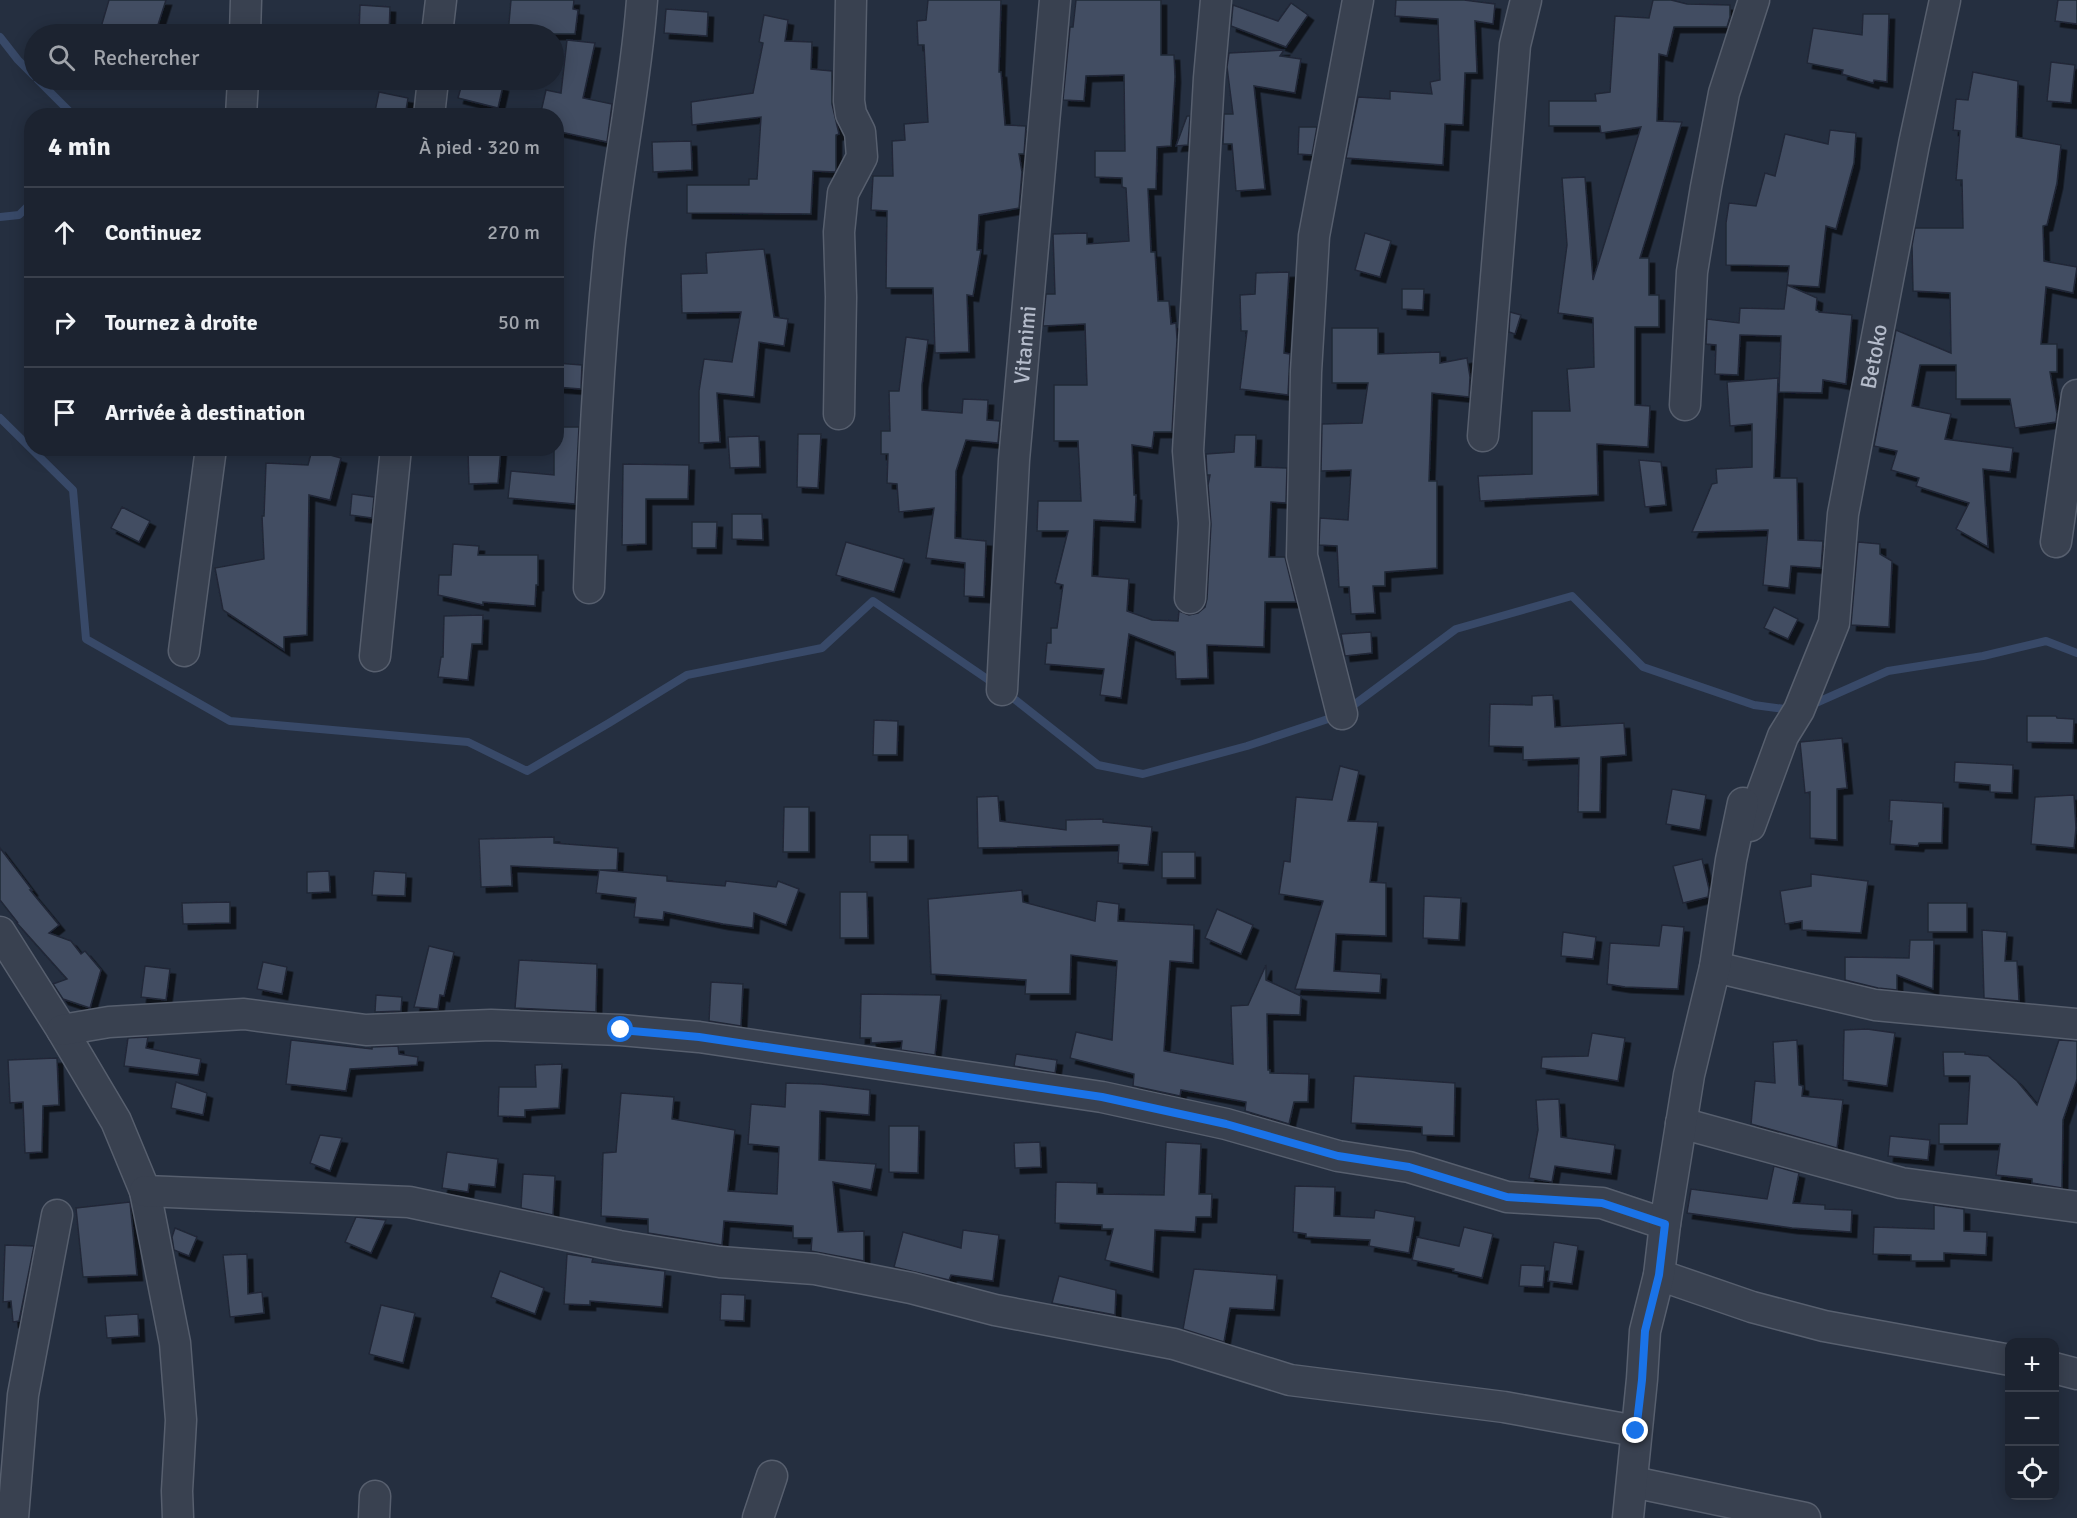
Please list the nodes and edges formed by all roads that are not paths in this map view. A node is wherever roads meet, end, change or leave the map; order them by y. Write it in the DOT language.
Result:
graph roads {
  1 [pos="246,0"];
  2 [pos="441,0"];
  3 [pos="642,0"];
  4 [pos="851,0"];
  5 [pos="1055,0"];
  6 [pos="1216,0"];
  7 [pos="1359,0"];
  8 [pos="1526,0"];
  9 [pos="1754,0"];
  10 [pos="1945,0"];
  11 [pos="245,24"];
  12 [pos="438,24"];
  13 [pos="242,90"];
  14 [pos="432,90"];
  15 [pos="241,108"];
  16 [pos="430,108"];
  17 [pos="2077,395"];
  18 [pos="1685,405"];
  19 [pos="838,414"];
  20 [pos="1483,436"];
  21 [pos="211,456"];
  22 [pos="395,456"];
  23 [pos="2056,542"];
  24 [pos="590,588"];
  25 [pos="1190,598"];
  26 [pos="184,651"];
  27 [pos="375,656"];
  28 [pos="1002,690"];
  29 [pos="1342,714"];
  30 [pos="0,932"];
  31 [pos="1715,967"];
  32 [pos="2077,1024"];
  33 [pos="62,1030"];
  34 [pos="1681,1123"];
  35 [pos="145,1191"];
  36 [pos="2077,1207"];
  37 [pos="57,1215"];
  38 [pos="1665,1224"];
  39 [pos="1659,1275"];
  40 [pos="2005,1359"];
  41 [pos="2059,1369"];
  42 [pos="2077,1374"];
  43 [pos="1636,1431"];
  44 [pos="772,1476"];
  45 [pos="1632,1482"];
  46 [pos="13,1518"];
  47 [pos="178,1518"];
  48 [pos="758,1518"];
  49 [pos="1628,1518"];
  50 [pos="1805,1518"];
  1 -- 11 [label="street"];
  2 -- 12 [label="street"];
  3 -- 24 [label="street"];
  4 -- 19 [label="street"];
  5 -- 28 [label="street, Vitanimi"];
  6 -- 25 [label="street"];
  7 -- 29 [label="street"];
  8 -- 20 [label="street"];
  9 -- 18 [label="street"];
  10 -- 31 [label="street, Betoko"];
  13 -- 15 [label="street"];
  14 -- 16 [label="street"];
  17 -- 23 [label="street"];
  21 -- 26 [label="street"];
  22 -- 27 [label="street"];
  30 -- 33 [label="street"];
  31 -- 32 [label="street"];
  31 -- 34 [label="street"];
  33 -- 35 [label="street"];
  33 -- 38 [label="street"];
  34 -- 36 [label="street"];
  34 -- 38 [label="street"];
  35 -- 43 [label="street"];
  35 -- 47 [label="street"];
  37 -- 46 [label="street"];
  38 -- 39 [label="street"];
  39 -- 40 [label="street"];
  39 -- 43 [label="street"];
  41 -- 42 [label="street"];
  43 -- 45 [label="street"];
  44 -- 48 [label="street"];
  45 -- 49 [label="street"];
  45 -- 50 [label="street"];
}
